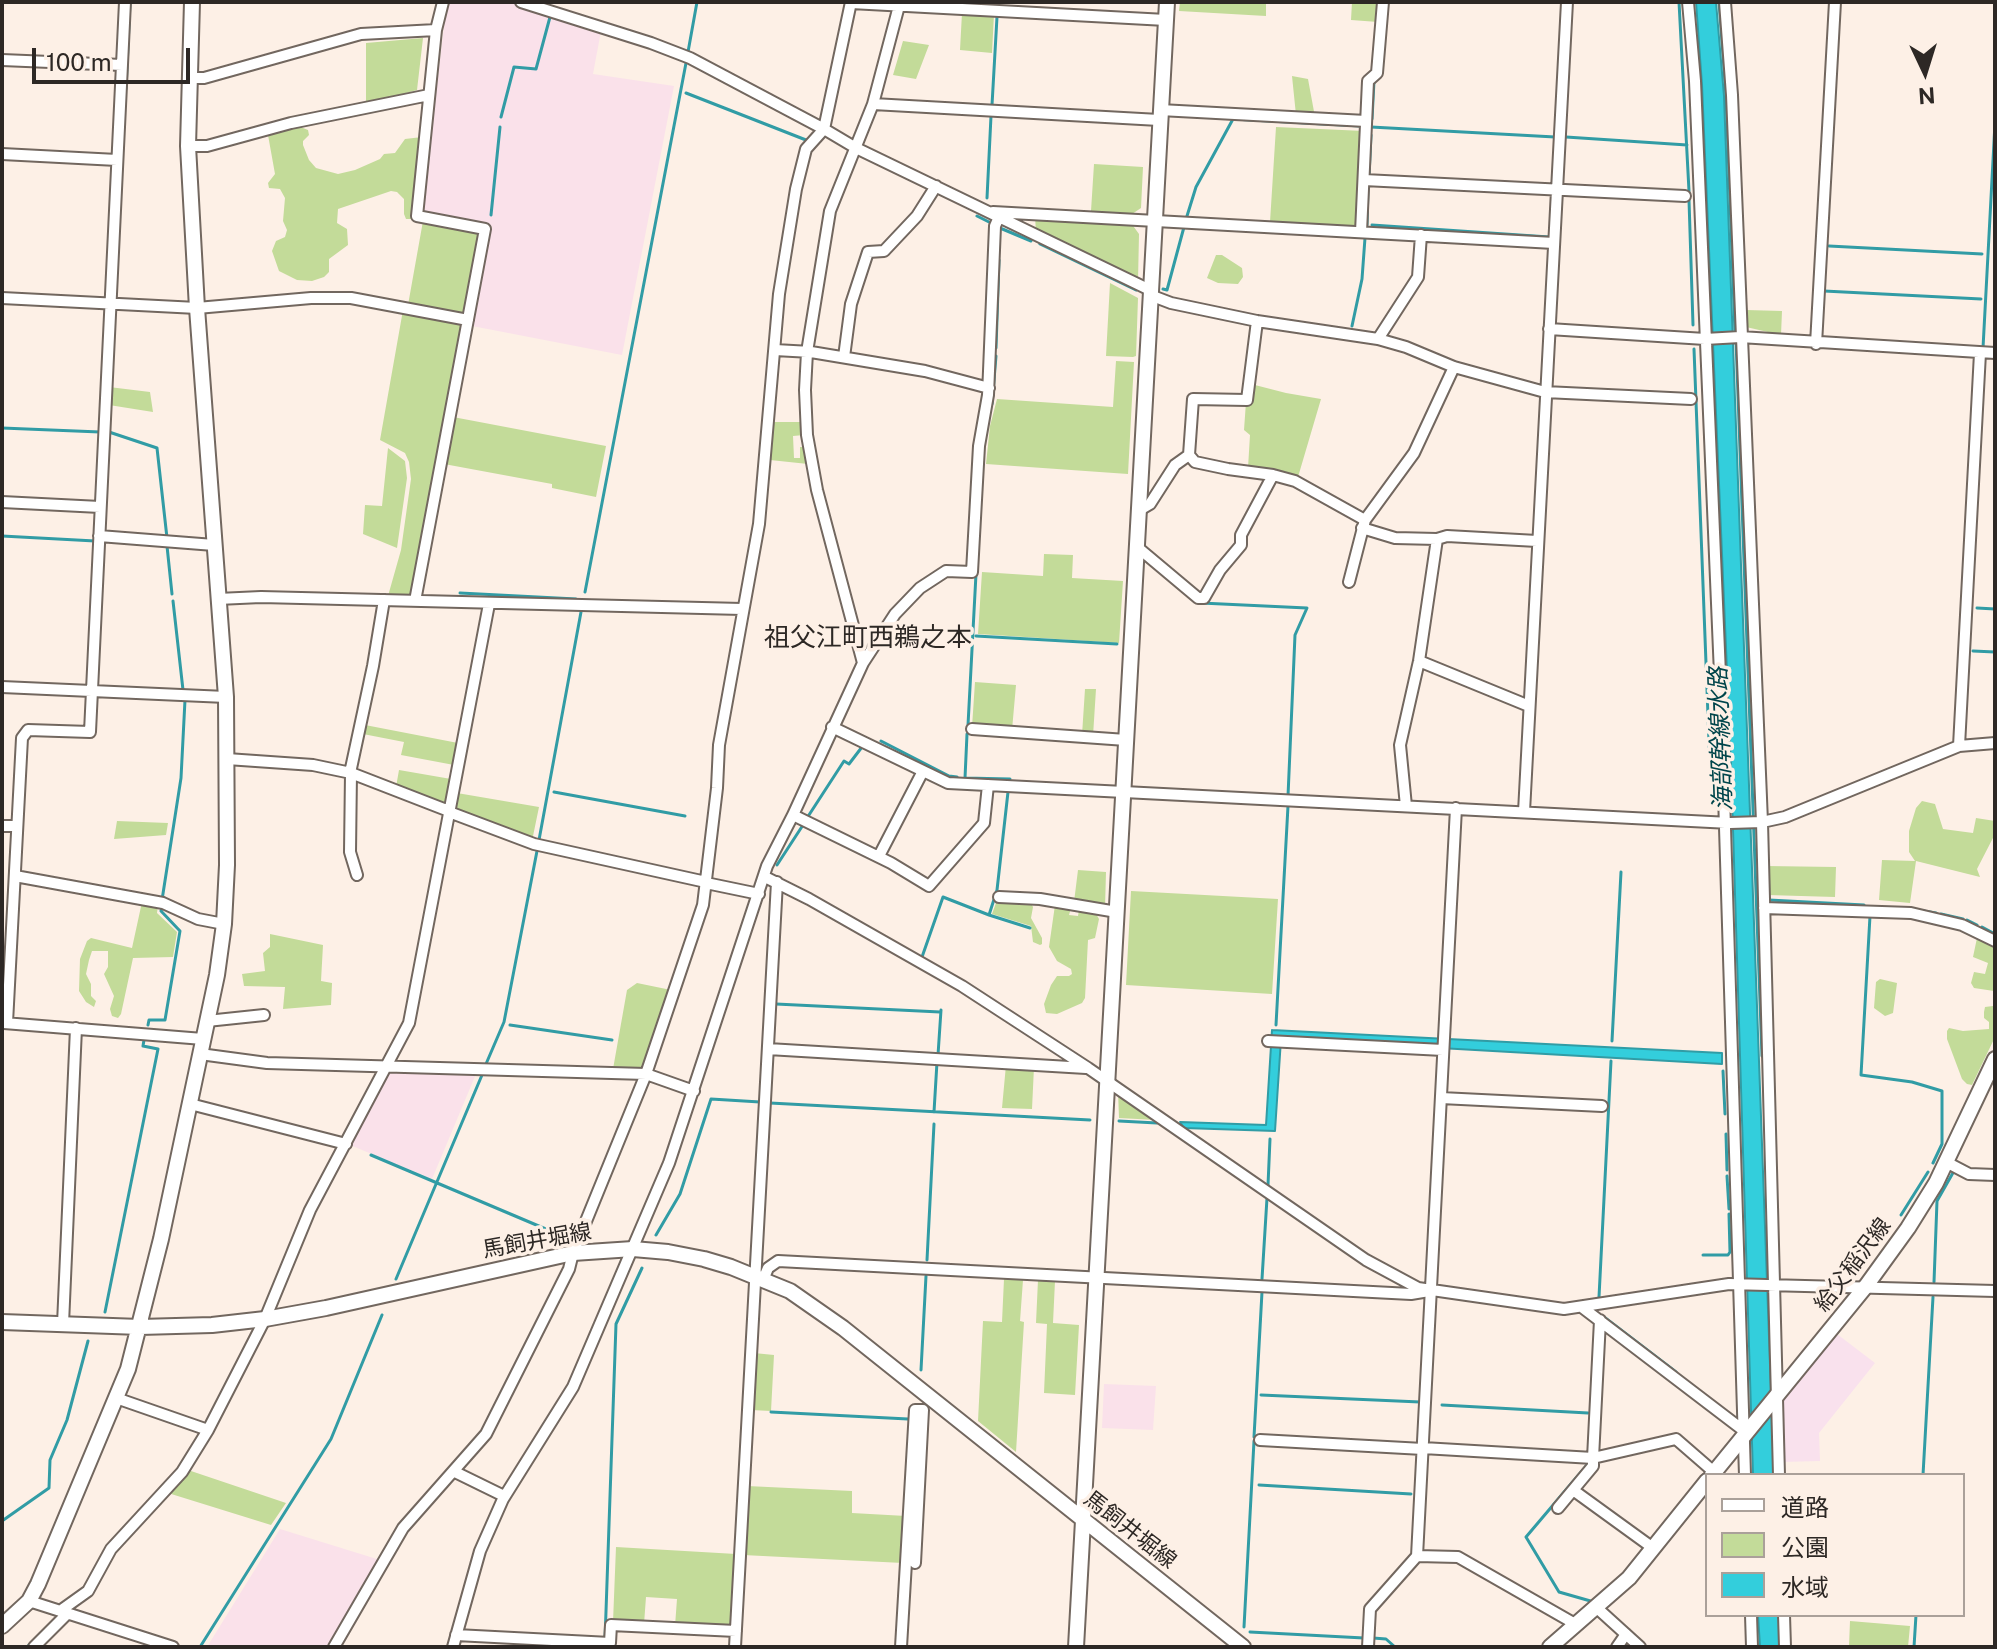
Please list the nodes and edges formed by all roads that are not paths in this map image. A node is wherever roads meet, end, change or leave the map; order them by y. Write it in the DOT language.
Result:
graph roads {
  1 [pos="125,2"];
  2 [pos="192,2"];
  3 [pos="443,2"];
  4 [pos="521,2"];
  5 [pos="851,2"];
  6 [pos="1167,2"];
  7 [pos="1383,2"];
  8 [pos="1567,2"];
  9 [pos="1688,2"];
  10 [pos="1725,2"];
  11 [pos="1835,2"];
  12 [pos="899,4"];
  13 [pos="546,6"];
  14 [pos="1166,20"];
  15 [pos="436,30"];
  16 [pos="2,60"];
  17 [pos="122,65"];
  18 [pos="190,78"];
  19 [pos="429,95"];
  20 [pos="873,104"];
  21 [pos="1160,115"];
  22 [pos="1366,121"];
  23 [pos="824,129"];
  24 [pos="188,146"];
  25 [pos="856,148"];
  26 [pos="2,154"];
  27 [pos="117,160"];
  28 [pos="1364,180"];
  29 [pos="936,186"];
  30 [pos="1557,190"];
  31 [pos="1685,196"];
  32 [pos="994,215"];
  33 [pos="1153,220"];
  34 [pos="1361,232"];
  35 [pos="1421,235"];
  36 [pos="1554,243"];
  37 [pos="1150,292"];
  38 [pos="2,298"];
  39 [pos="111,303"];
  40 [pos="197,308"];
  41 [pos="468,320"];
  42 [pos="1257,321"];
  43 [pos="1549,329"];
  44 [pos="1741,338"];
  45 [pos="1378,339"];
  46 [pos="1705,339"];
  47 [pos="1816,344"];
  48 [pos="775,350"];
  49 [pos="807,352"];
  50 [pos="1980,353"];
  51 [pos="1995,353"];
  52 [pos="844,357"];
  53 [pos="1454,367"];
  54 [pos="989,388"];
  55 [pos="1545,392"];
  56 [pos="1691,399"];
  57 [pos="1189,455"];
  58 [pos="1273,475"];
  59 [pos="2,502"];
  60 [pos="100,507"];
  61 [pos="1138,511"];
  62 [pos="1364,524"];
  63 [pos="99,536"];
  64 [pos="1437,539"];
  65 [pos="1537,541"];
  66 [pos="214,545"];
  67 [pos="1136,546"];
  68 [pos="1349,582"];
  69 [pos="218,599"];
  70 [pos="384,600"];
  71 [pos="415,601"];
  72 [pos="489,604"];
  73 [pos="742,609"];
  74 [pos="1419,661"];
  75 [pos="863,663"];
  76 [pos="2,687"];
  77 [pos="92,691"];
  78 [pos="226,697"];
  79 [pos="1529,706"];
  80 [pos="832,727"];
  81 [pos="972,729"];
  82 [pos="1126,740"];
  83 [pos="1995,743"];
  84 [pos="1959,746"];
  85 [pos="227,759"];
  86 [pos="923,771"];
  87 [pos="350,773"];
  88 [pos="988,785"];
  89 [pos="1123,792"];
  90 [pos="1406,806"];
  91 [pos="1456,808"];
  92 [pos="449,812"];
  93 [pos="1524,812"];
  94 [pos="793,815"];
  95 [pos="1727,822"];
  96 [pos="1760,822"];
  97 [pos="2,826"];
  98 [pos="17,826"];
  99 [pos="879,856"];
  100 [pos="357,875"];
  101 [pos="15,876"];
  102 [pos="765,877"];
  103 [pos="777,882"];
  104 [pos="706,883"];
  105 [pos="759,894"];
  106 [pos="999,897"];
  107 [pos="1764,908"];
  108 [pos="1117,912"];
  109 [pos="224,924"];
  110 [pos="1995,941"];
  111 [pos="264,1015"];
  112 [pos="207,1021"];
  113 [pos="5,1023"];
  114 [pos="76,1028"];
  115 [pos="1273,1042"];
  116 [pos="202,1046"];
  117 [pos="1444,1046"];
  118 [pos="768,1049"];
  119 [pos="1995,1059"];
  120 [pos="386,1067"];
  121 [pos="1088,1068"];
  122 [pos="646,1074"];
  123 [pos="1107,1081"];
  124 [pos="694,1091"];
  125 [pos="1441,1098"];
  126 [pos="190,1104"];
  127 [pos="1602,1106"];
  128 [pos="346,1144"];
  129 [pos="1946,1162"];
  130 [pos="1995,1175"];
  131 [pos="633,1249"];
  132 [pos="573,1253"];
  133 [pos="756,1257"];
  134 [pos="778,1261"];
  135 [pos="759,1278"];
  136 [pos="1097,1278"];
  137 [pos="1771,1283"];
  138 [pos="1742,1284"];
  139 [pos="1866,1286"];
  140 [pos="1431,1291"];
  141 [pos="1995,1291"];
  142 [pos="1583,1308"];
  143 [pos="265,1319"];
  144 [pos="1600,1320"];
  145 [pos="2,1322"];
  146 [pos="63,1324"];
  147 [pos="140,1327"];
  148 [pos="926,1395"];
  149 [pos="116,1398"];
  150 [pos="1775,1400"];
  151 [pos="919,1410"];
  152 [pos="208,1430"];
  153 [pos="1746,1432"];
  154 [pos="1260,1440"];
  155 [pos="1423,1449"];
  156 [pos="1593,1458"];
  157 [pos="455,1472"];
  158 [pos="1708,1473"];
  159 [pos="1713,1473"];
  160 [pos="1745,1473"];
  161 [pos="1779,1473"];
  162 [pos="1705,1483"];
  163 [pos="1573,1490"];
  164 [pos="504,1496"];
  165 [pos="1558,1508"];
  166 [pos="1083,1522"];
  167 [pos="1653,1548"];
  168 [pos="1417,1556"];
  169 [pos="915,1563"];
  170 [pos="29,1601"];
  171 [pos="1597,1608"];
  172 [pos="64,1612"];
  173 [pos="1751,1617"];
  174 [pos="1784,1617"];
  175 [pos="1577,1625"];
  176 [pos="2,1626"];
  177 [pos="736,1631"];
  178 [pos="1626,1634"];
  179 [pos="456,1635"];
  180 [pos="532,1643"];
  181 [pos="34,1647"];
  182 [pos="173,1647"];
  183 [pos="334,1647"];
  184 [pos="453,1647"];
  185 [pos="735,1647"];
  186 [pos="901,1647"];
  187 [pos="1076,1647"];
  188 [pos="1243,1647"];
  189 [pos="1368,1647"];
  190 [pos="1551,1647"];
  191 [pos="1617,1647"];
  192 [pos="1640,1647"];
  193 [pos="1752,1647"];
  194 [pos="1785,1647"];
  1 -- 17 [label="street"];
  2 -- 18 [label="street"];
  3 -- 15 [label="street"];
  4 -- 13 [label="street"];
  5 -- 12 [label="street"];
  5 -- 23 [label="street"];
  6 -- 14 [label="street"];
  7 -- 22 [label="street"];
  8 -- 30 [label="street"];
  9 -- 46 [label="street"];
  10 -- 44 [label="street"];
  11 -- 47 [label="street"];
  12 -- 14 [label="street"];
  12 -- 20 [label="street"];
  13 -- 23 [label="street"];
  14 -- 21 [label="street"];
  15 -- 18 [label="street"];
  15 -- 19 [label="street"];
  16 -- 17 [label="street"];
  17 -- 27 [label="street"];
  18 -- 24 [label="street"];
  19 -- 24 [label="street"];
  19 -- 41 [label="street"];
  20 -- 21 [label="street"];
  20 -- 25 [label="street"];
  21 -- 22 [label="street"];
  21 -- 33 [label="street"];
  22 -- 28 [label="street"];
  23 -- 25 [label="street"];
  23 -- 48 [label="street"];
  24 -- 40 [label="street"];
  25 -- 29 [label="street"];
  25 -- 49 [label="street"];
  26 -- 27 [label="street"];
  27 -- 39 [label="street"];
  28 -- 30 [label="street"];
  28 -- 34 [label="street"];
  29 -- 32 [label="street"];
  29 -- 52 [label="street"];
  30 -- 31 [label="street"];
  30 -- 36 [label="street"];
  32 -- 33 [label="street"];
  32 -- 37 [label="street"];
  32 -- 54 [label="street"];
  33 -- 34 [label="street"];
  33 -- 37 [label="street"];
  34 -- 35 [label="street"];
  35 -- 36 [label="street"];
  35 -- 45 [label="street"];
  36 -- 43 [label="street"];
  37 -- 42 [label="street"];
  37 -- 61 [label="street"];
  38 -- 39 [label="street"];
  39 -- 40 [label="street"];
  39 -- 60 [label="street"];
  40 -- 41 [label="street"];
  40 -- 66 [label="street"];
  41 -- 71 [label="street"];
  42 -- 45 [label="street"];
  42 -- 57 [label="street"];
  43 -- 46 [label="street"];
  43 -- 55 [label="street"];
  44 -- 46 [label="street"];
  44 -- 47 [label="street"];
  44 -- 96 [label="street"];
  45 -- 53 [label="street"];
  46 -- 95 [label="street"];
  47 -- 50 [label="street"];
  48 -- 49 [label="street"];
  48 -- 73 [label="street"];
  49 -- 52 [label="street"];
  49 -- 75 [label="street"];
  50 -- 51 [label="street"];
  50 -- 84 [label="street"];
  52 -- 54 [label="street"];
  53 -- 55 [label="street"];
  53 -- 62 [label="street"];
  54 -- 75 [label="street"];
  55 -- 56 [label="street"];
  55 -- 65 [label="street"];
  57 -- 58 [label="street"];
  57 -- 61 [label="street"];
  58 -- 62 [label="street"];
  58 -- 67 [label="street"];
  59 -- 60 [label="street"];
  60 -- 63 [label="street"];
  61 -- 67 [label="street"];
  62 -- 64 [label="street"];
  62 -- 68 [label="street"];
  63 -- 66 [label="street"];
  63 -- 77 [label="street"];
  64 -- 65 [label="street"];
  64 -- 74 [label="street"];
  65 -- 79 [label="street"];
  66 -- 69 [label="street"];
  67 -- 82 [label="street"];
  69 -- 70 [label="street"];
  69 -- 78 [label="street"];
  70 -- 71 [label="street"];
  70 -- 87 [label="street"];
  71 -- 72 [label="street"];
  72 -- 73 [label="street"];
  72 -- 92 [label="street"];
  73 -- 104 [label="street"];
  74 -- 79 [label="street"];
  74 -- 90 [label="street"];
  75 -- 80 [label="street"];
  76 -- 77 [label="street"];
  77 -- 78 [label="street"];
  77 -- 98 [label="street"];
  78 -- 85 [label="street"];
  79 -- 93 [label="street"];
  80 -- 86 [label="street"];
  80 -- 94 [label="street"];
  81 -- 82 [label="street"];
  82 -- 89 [label="street"];
  83 -- 84 [label="street"];
  84 -- 96 [label="street"];
  85 -- 87 [label="street"];
  85 -- 109 [label="street"];
  86 -- 88 [label="street"];
  86 -- 99 [label="street"];
  87 -- 92 [label="street"];
  87 -- 100 [label="street"];
  88 -- 89 [label="street"];
  88 -- 99 [label="street"];
  89 -- 90 [label="street"];
  89 -- 108 [label="street"];
  90 -- 91 [label="street"];
  91 -- 93 [label="street"];
  91 -- 117 [label="street"];
  92 -- 104 [label="street"];
  92 -- 120 [label="street"];
  93 -- 95 [label="street"];
  94 -- 99 [label="street"];
  94 -- 102 [label="street"];
  95 -- 96 [label="street"];
  95 -- 138 [label="street"];
  96 -- 107 [label="street"];
  97 -- 98 [label="street"];
  98 -- 101 [label="street"];
  101 -- 109 [label="street"];
  101 -- 113 [label="street"];
  102 -- 103 [label="street"];
  102 -- 105 [label="street"];
  103 -- 118 [label="street"];
  103 -- 121 [label="street"];
  104 -- 105 [label="street"];
  104 -- 122 [label="street"];
  105 -- 124 [label="street"];
  106 -- 108 [label="street"];
  107 -- 110 [label="street"];
  107 -- 137 [label="street"];
  108 -- 123 [label="street"];
  109 -- 112 [label="street"];
  111 -- 112 [label="street"];
  112 -- 116 [label="street"];
  113 -- 114 [label="street"];
  114 -- 116 [label="street"];
  114 -- 146 [label="street"];
  115 -- 117 [label="street"];
  116 -- 120 [label="street"];
  116 -- 126 [label="street"];
  117 -- 125 [label="street"];
  118 -- 121 [label="street"];
  118 -- 133 [label="street"];
  119 -- 129 [label="street, 給父稲沢線"];
  120 -- 122 [label="street"];
  120 -- 128 [label="street"];
  121 -- 123 [label="street"];
  122 -- 124 [label="street"];
  122 -- 132 [label="street"];
  123 -- 136 [label="street"];
  123 -- 140 [label="street"];
  124 -- 131 [label="street"];
  125 -- 127 [label="street"];
  125 -- 140 [label="street"];
  126 -- 128 [label="street"];
  126 -- 147 [label="street"];
  128 -- 143 [label="street"];
  129 -- 130 [label="street"];
  129 -- 139 [label="street, 給父稲沢線"];
  131 -- 132 [label="street, 馬飼井堀線"];
  131 -- 135 [label="street, 馬飼井堀線"];
  131 -- 164 [label="street"];
  132 -- 143 [label="street, 馬飼井堀線"];
  132 -- 157 [label="street"];
  133 -- 134 [label="street"];
  133 -- 135 [label="street"];
  134 -- 135 [label="street"];
  134 -- 136 [label="street"];
  135 -- 148 [label="street, 馬飼井堀線"];
  135 -- 177 [label="street"];
  136 -- 140 [label="street"];
  136 -- 166 [label="street"];
  137 -- 138 [label="street"];
  137 -- 139 [label="street"];
  137 -- 150 [label="street"];
  138 -- 142 [label="street"];
  138 -- 153 [label="street"];
  139 -- 141 [label="street"];
  139 -- 150 [label="street, 給父稲沢線"];
  140 -- 142 [label="street"];
  140 -- 155 [label="street"];
  142 -- 144 [label="street"];
  143 -- 147 [label="street, 馬飼井堀線"];
  143 -- 152 [label="street"];
  144 -- 153 [label="street"];
  144 -- 156 [label="street"];
  145 -- 146 [label="street, 馬飼井堀線"];
  146 -- 147 [label="street, 馬飼井堀線"];
  147 -- 149 [label="street"];
  148 -- 151 [label="street"];
  148 -- 166 [label="street, 馬飼井堀線"];
  149 -- 152 [label="street"];
  149 -- 170 [label="street"];
  150 -- 153 [label="street, 給父稲沢線"];
  150 -- 161 [label="street"];
  151 -- 169 [label="street"];
  151 -- 186 [label="street"];
  152 -- 172 [label="street"];
  153 -- 159 [label="street, 給父稲沢線"];
  153 -- 160 [label="street"];
  154 -- 155 [label="street"];
  155 -- 156 [label="street"];
  155 -- 168 [label="street"];
  156 -- 158 [label="street"];
  156 -- 163 [label="street"];
  157 -- 164 [label="street"];
  157 -- 183 [label="street"];
  162 -- 167 [label="street, 給父稲沢線"];
  163 -- 165 [label="street"];
  163 -- 167 [label="street"];
  164 -- 179 [label="street"];
  166 -- 187 [label="street"];
  166 -- 188 [label="street, 馬飼井堀線"];
  167 -- 171 [label="street, 給父稲沢線"];
  168 -- 175 [label="street"];
  168 -- 189 [label="street"];
  170 -- 172 [label="street"];
  170 -- 176 [label="street"];
  171 -- 175 [label="street, 給父稲沢線"];
  171 -- 178 [label="street"];
  172 -- 181 [label="street"];
  172 -- 182 [label="street"];
  173 -- 193 [label="street"];
  174 -- 194 [label="street"];
  175 -- 190 [label="street, 給父稲沢線"];
  177 -- 180 [label="street"];
  177 -- 185 [label="street"];
  178 -- 191 [label="street"];
  178 -- 192 [label="street"];
  179 -- 180 [label="street"];
  179 -- 184 [label="street"];
}
